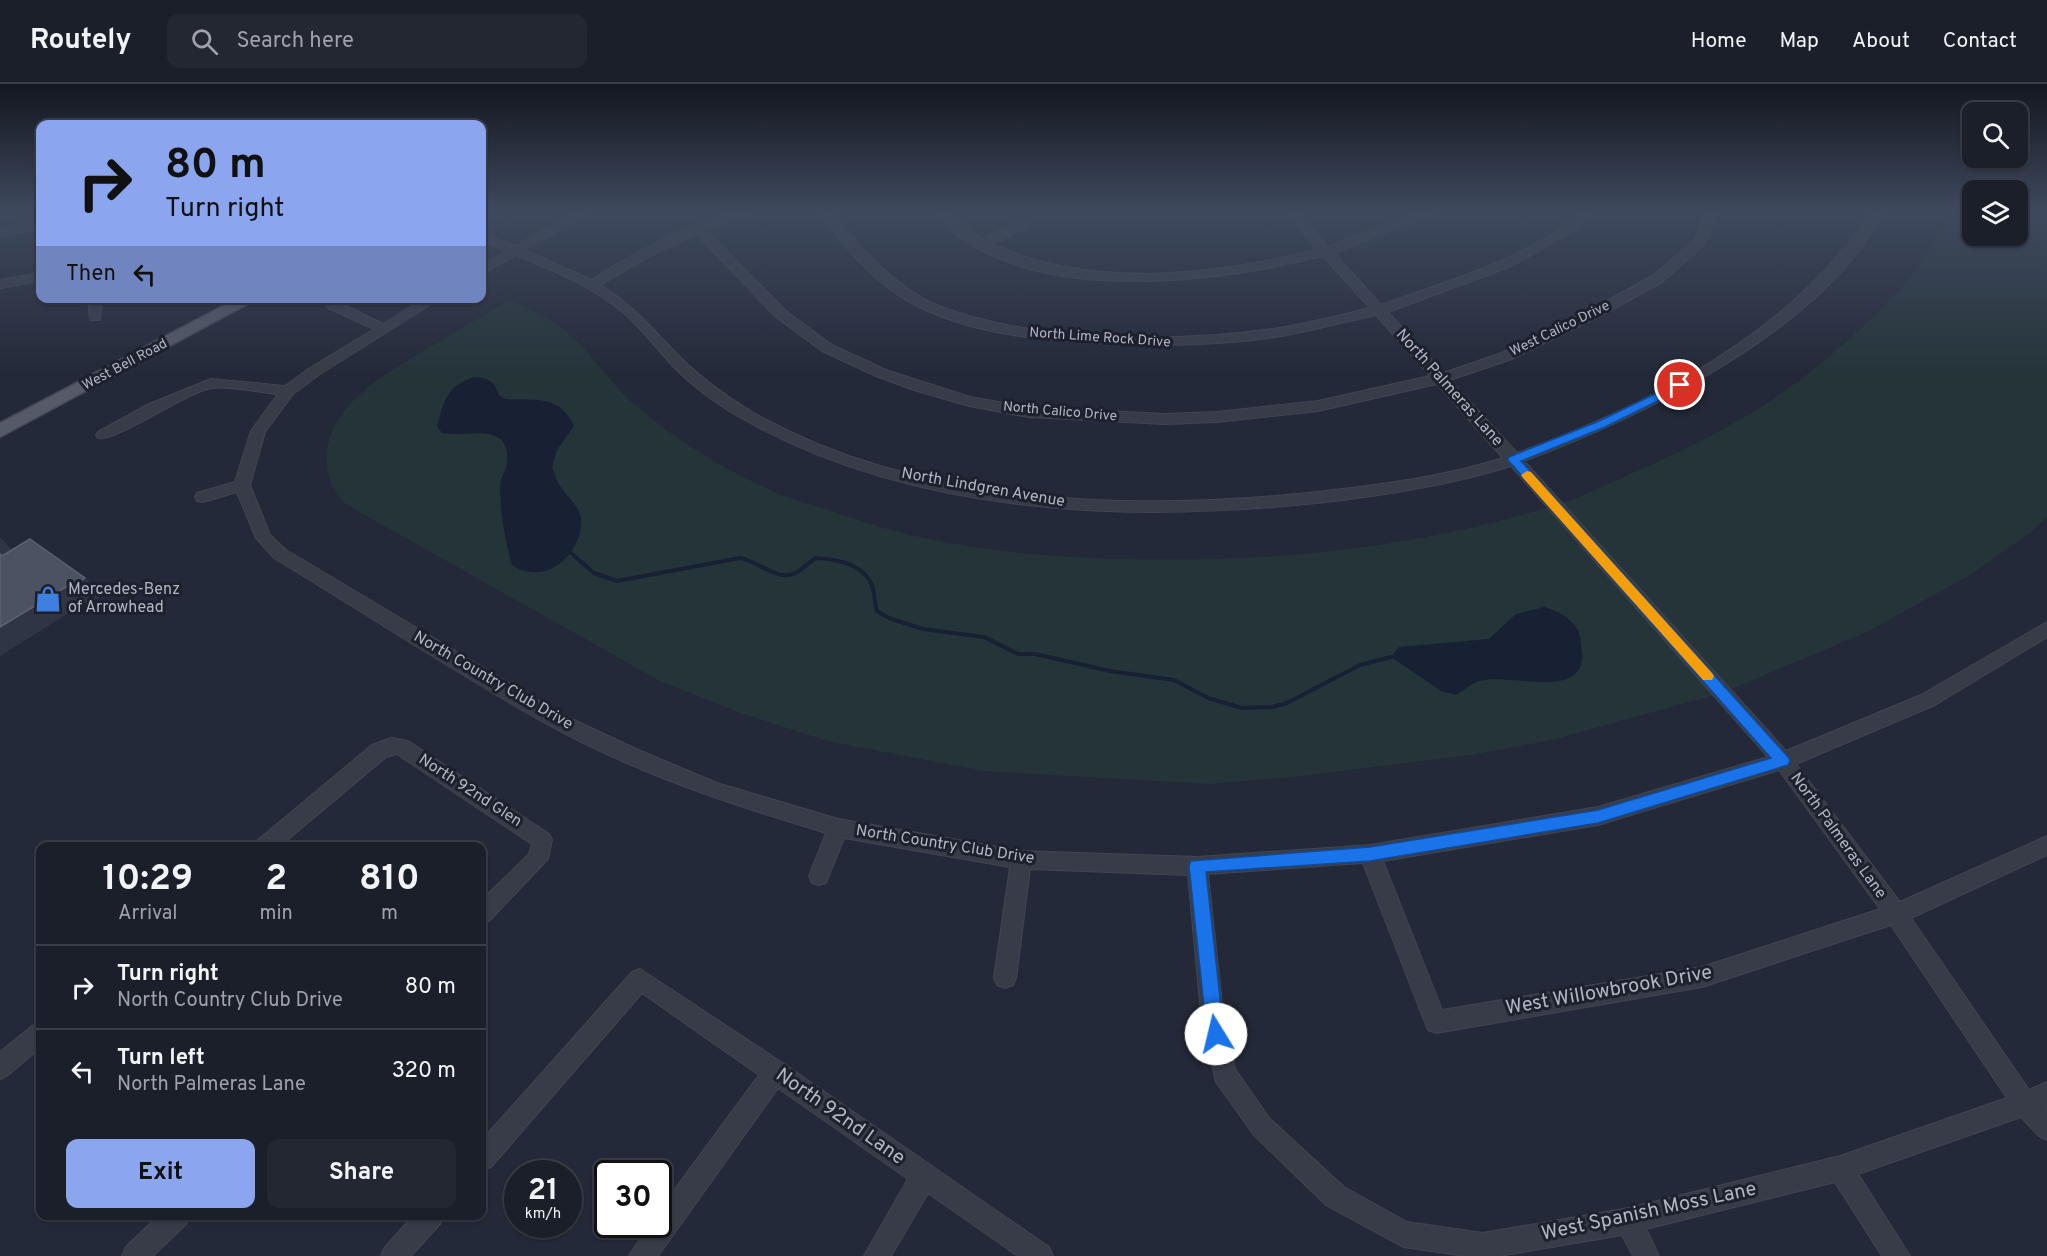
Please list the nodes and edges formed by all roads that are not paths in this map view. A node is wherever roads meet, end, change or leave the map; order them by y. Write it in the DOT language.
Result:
graph roads {
  1 [pos="549,266"];
  2 [pos="623,266"];
  3 [pos="734,266"];
  4 [pos="869,266"];
  5 [pos="1038,266"];
  6 [pos="1259,266"];
  7 [pos="1339,266"];
  8 [pos="1501,266"];
  9 [pos="1673,266"];
  10 [pos="1836,266"];
  11 [pos="36,278"];
  12 [pos="0,284"];
  13 [pos="591,285"];
  14 [pos="95,303"];
  15 [pos="215,303"];
  16 [pos="242,303"];
  17 [pos="427,303"];
  18 [pos="333,305"];
  19 [pos="1381,310"];
  20 [pos="95,317"];
  21 [pos="384,329"];
  22 [pos="1442,378"];
  23 [pos="288,392"];
  24 [pos="0,416"];
  25 [pos="0,431"];
  26 [pos="103,435"];
  27 [pos="1514,460"];
  28 [pos="242,485"];
  29 [pos="203,497"];
  30 [pos="2047,629"];
  31 [pos="1782,761"];
  32 [pos="838,828"];
  33 [pos="270,842"];
  34 [pos="2047,845"];
  35 [pos="1370,854"];
  36 [pos="1021,860"];
  37 [pos="1197,866"];
  38 [pos="819,876"];
  39 [pos="486,910"];
  40 [pos="1896,914"];
  41 [pos="1005,978"];
  42 [pos="36,1037"];
  43 [pos="0,1067"];
  44 [pos="776,1072"];
  45 [pos="2047,1094"];
  46 [pos="2025,1104"];
  47 [pos="2047,1128"];
  48 [pos="486,1153"];
  49 [pos="1840,1167"];
  50 [pos="924,1176"];
  51 [pos="172,1220"];
  52 [pos="426,1220"];
  53 [pos="1629,1221"];
  54 [pos="135,1256"];
  55 [pos="394,1256"];
  56 [pos="642,1256"];
  57 [pos="877,1256"];
  58 [pos="1040,1256"];
  59 [pos="1646,1256"];
  60 [pos="1897,1256"];
  1 -- 13 [label="street, North Lindgren Avenue"];
  2 -- 13 [label="street"];
  3 -- 22 [label="street, North Calico Drive"];
  4 -- 19 [label="street, North Lime Rock Drive"];
  5 -- 6 [label="street"];
  7 -- 19 [label="street, North Palmeras Lane"];
  8 -- 19 [label="street, North Lime Rock Drive"];
  9 -- 22 [label="street, West Calico Drive"];
  10 -- 27 [label="street, North Lindgren Avenue"];
  11 -- 12 [label="street"];
  13 -- 27 [label="street, North Lindgren Avenue"];
  14 -- 20 [label="street"];
  15 -- 24 [label="main road, West Bell Road"];
  16 -- 25 [label="main road, West Bell Road"];
  17 -- 21 [label="street"];
  18 -- 21 [label="street"];
  19 -- 22 [label="street, North Palmeras Lane"];
  21 -- 23 [label="street"];
  22 -- 27 [label="street, North Palmeras Lane"];
  23 -- 26 [label="street"];
  23 -- 28 [label="street"];
  27 -- 31 [label="street, North Palmeras Lane"];
  28 -- 29 [label="street"];
  28 -- 32 [label="street, North Country Club Drive"];
  30 -- 31 [label="street, North Country Club Drive"];
  31 -- 35 [label="street, North Country Club Drive"];
  31 -- 40 [label="street, North Palmeras Lane"];
  32 -- 36 [label="street, North Country Club Drive"];
  32 -- 38 [label="street"];
  33 -- 39 [label="street, North 92nd Glen"];
  34 -- 40 [label="street, West Willowbrook Drive"];
  35 -- 37 [label="street, North Country Club Drive"];
  35 -- 40 [label="street, West Willowbrook Drive"];
  36 -- 37 [label="street, North Country Club Drive"];
  36 -- 41 [label="street"];
  37 -- 53 [label="street, West Spanish Moss Lane"];
  40 -- 46 [label="street, North Palmeras Lane"];
  42 -- 43 [label="street"];
  44 -- 48 [label="street, North 92nd Lane"];
  44 -- 50 [label="street, North 92nd Lane"];
  44 -- 56 [label="street"];
  45 -- 46 [label="street, West Spanish Moss Lane"];
  46 -- 47 [label="street, North Palmeras Lane"];
  46 -- 49 [label="street, West Spanish Moss Lane"];
  49 -- 53 [label="street, West Spanish Moss Lane"];
  49 -- 60 [label="street"];
  50 -- 57 [label="street"];
  50 -- 58 [label="street, North 92nd Lane"];
  51 -- 54 [label="street"];
  52 -- 55 [label="street"];
  53 -- 59 [label="street"];
}
